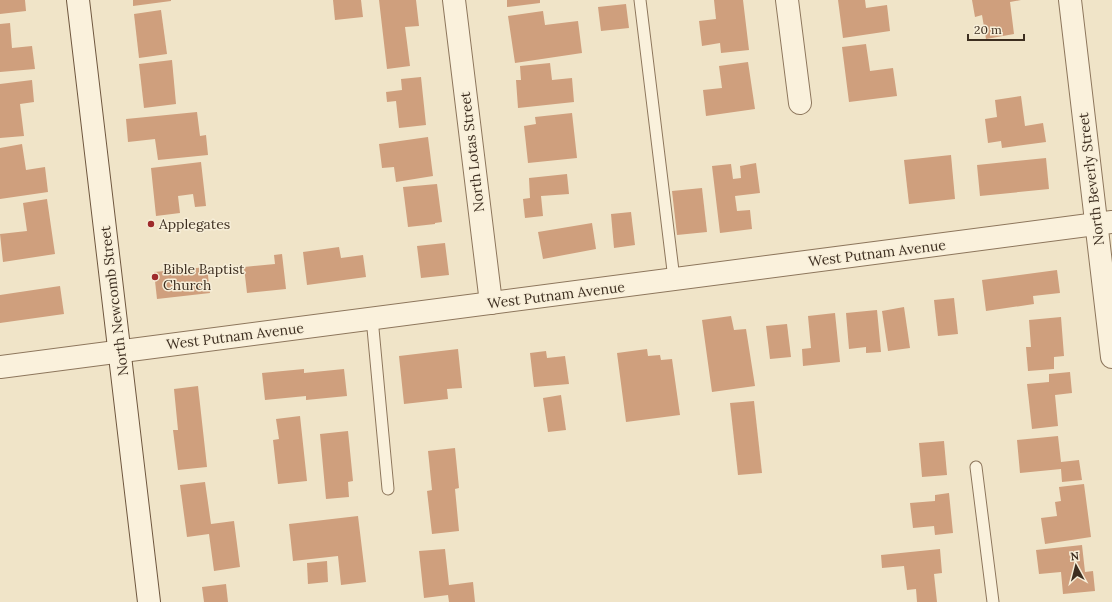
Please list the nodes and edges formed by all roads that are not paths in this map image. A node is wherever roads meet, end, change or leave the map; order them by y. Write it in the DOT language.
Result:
graph roads {
  1 [pos="78,0"];
  2 [pos="454,0"];
  3 [pos="640,0"];
  4 [pos="787,0"];
  5 [pos="1070,0"];
  6 [pos="800,104"];
  7 [pos="1104,223"];
  8 [pos="674,279"];
  9 [pos="491,303"];
  10 [pos="372,318"];
  11 [pos="120,351"];
  12 [pos="1112,357"];
  13 [pos="0,368"];
  14 [pos="976,467"];
  15 [pos="388,489"];
  16 [pos="149,602"];
  17 [pos="993,602"];
  1 -- 11 [label="street, North Newcomb Street"];
  2 -- 9 [label="street, North Lotas Street"];
  3 -- 8 [label="lane"];
  4 -- 6 [label="street"];
  5 -- 7 [label="street, North Beverly Street"];
  7 -- 8 [label="street, West Putnam Avenue"];
  7 -- 12 [label="street, North Beverly Street"];
  8 -- 9 [label="street, West Putnam Avenue"];
  9 -- 10 [label="street, West Putnam Avenue"];
  10 -- 11 [label="street, West Putnam Avenue"];
  10 -- 15 [label="lane"];
  11 -- 13 [label="street, West Putnam Avenue"];
  11 -- 16 [label="street, North Newcomb Street"];
  14 -- 17 [label="lane"];
}
